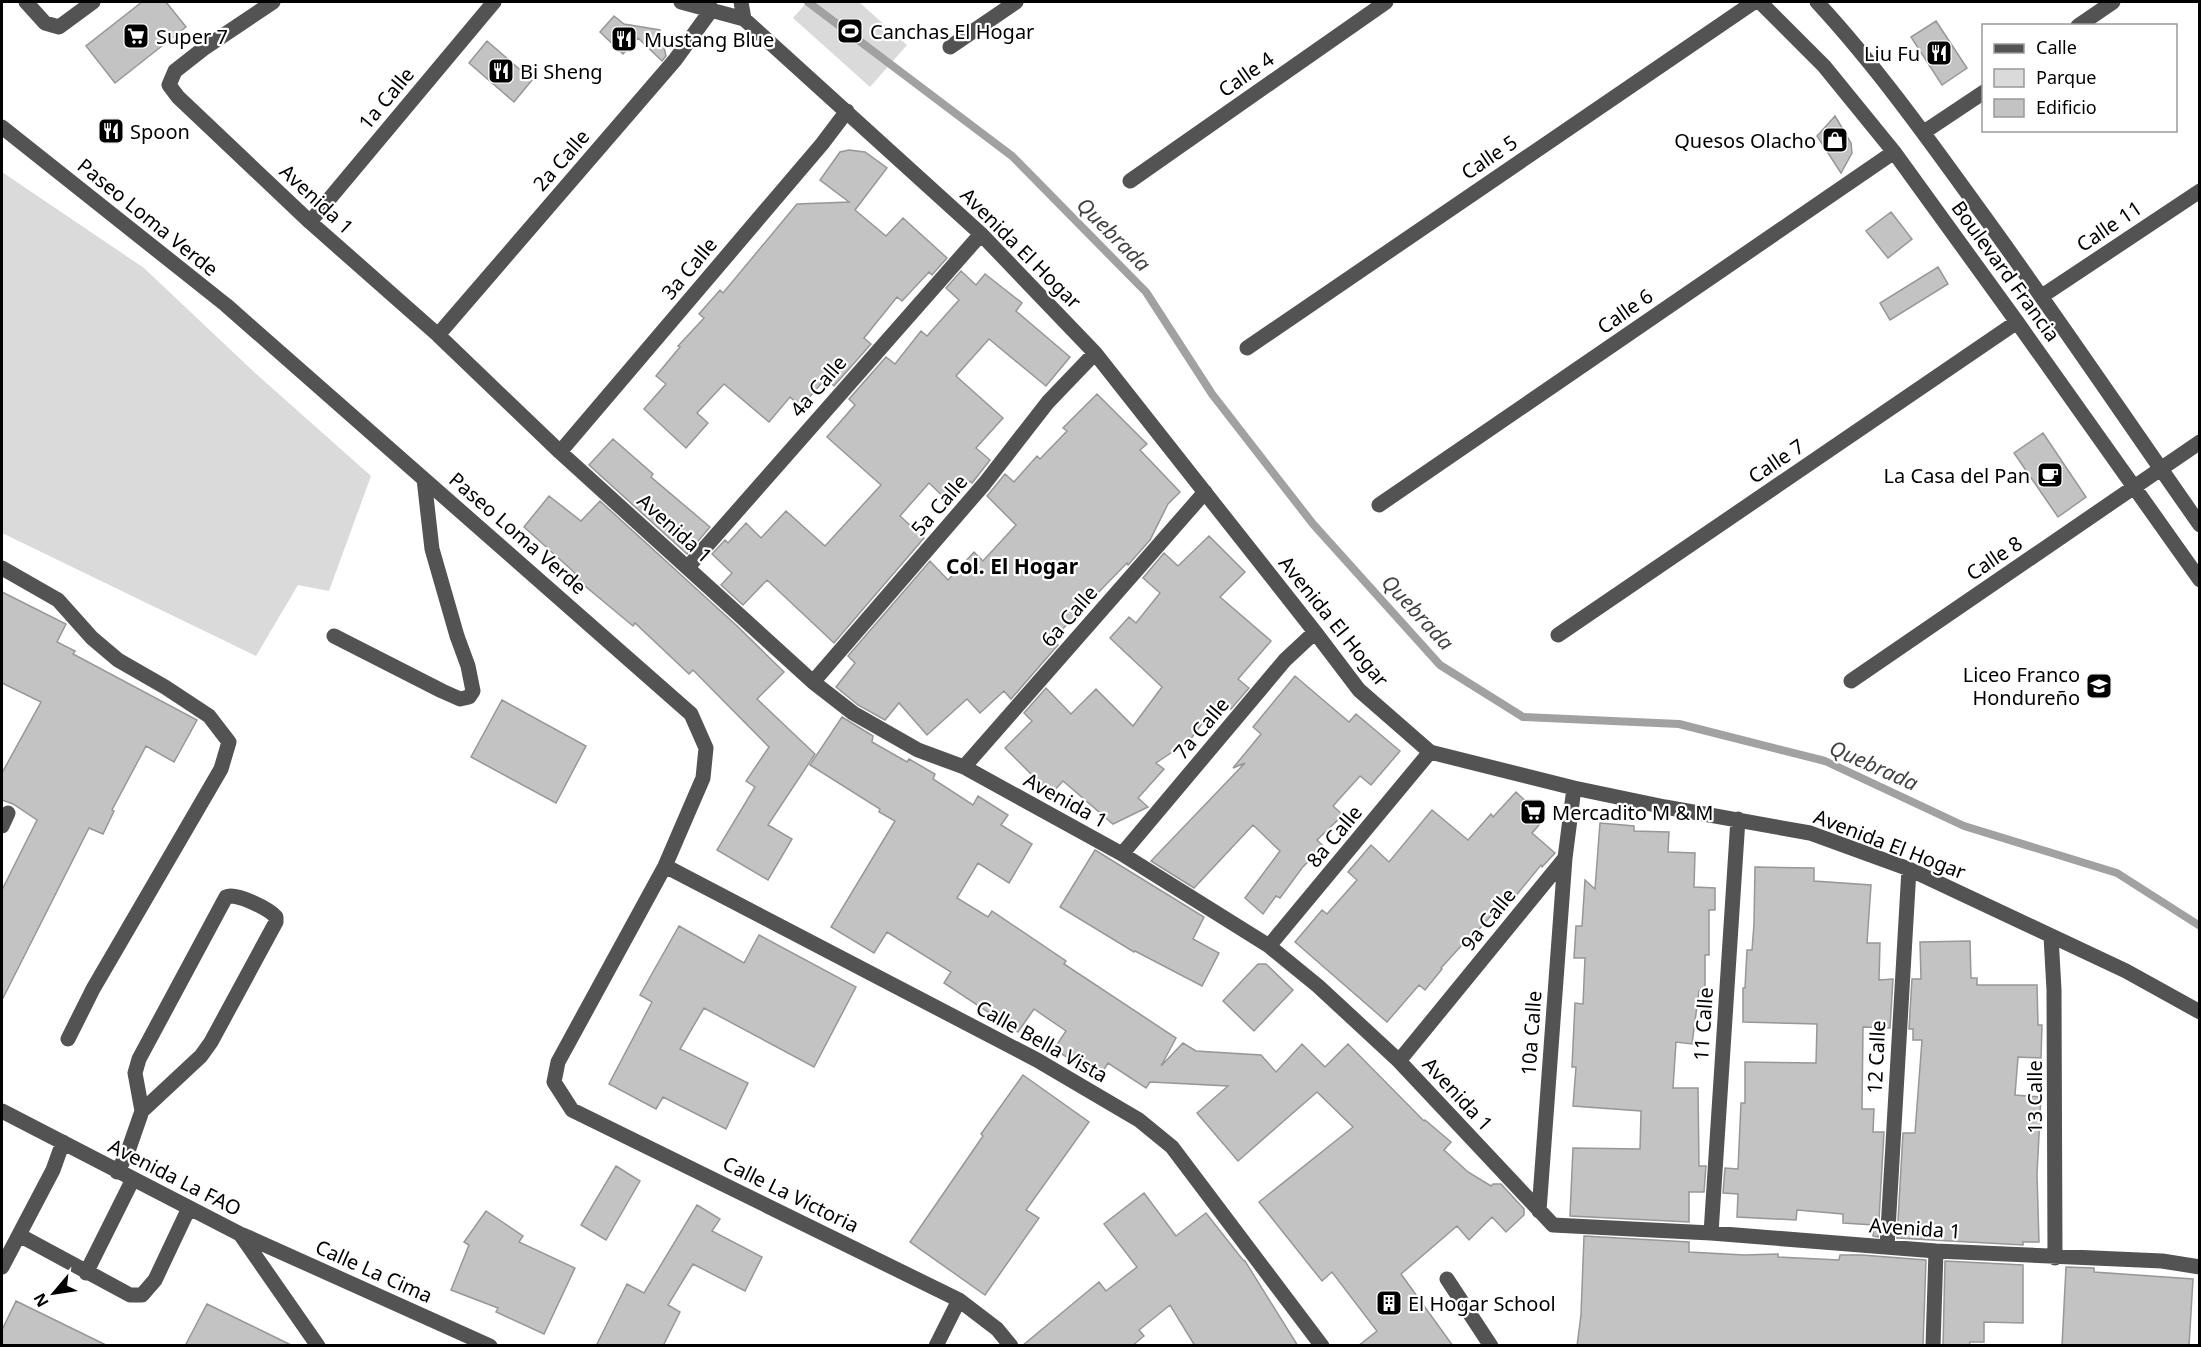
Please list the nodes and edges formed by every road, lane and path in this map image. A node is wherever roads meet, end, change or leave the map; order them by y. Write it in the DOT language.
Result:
graph roads {
  1 [pos="27,2"];
  2 [pos="93,2"];
  3 [pos="273,2"];
  4 [pos="494,2"];
  5 [pos="681,2"];
  6 [pos="741,2"];
  7 [pos="1016,2"];
  8 [pos="1386,2"];
  9 [pos="1754,2"];
  10 [pos="1760,2"];
  11 [pos="1817,2"];
  12 [pos="2113,2"];
  13 [pos="712,9"];
  14 [pos="744,20"];
  15 [pos="2081,24"];
  16 [pos="950,47"];
  17 [pos="1982,93"];
  18 [pos="847,111"];
  19 [pos="2,127"];
  20 [pos="1924,132"];
  21 [pos="1894,152"];
  22 [pos="1130,181"];
  23 [pos="2199,191"];
  24 [pos="310,222"];
  25 [pos="981,234"];
  26 [pos="2042,296"];
  27 [pos="2017,322"];
  28 [pos="438,335"];
  29 [pos="1247,348"];
  30 [pos="1095,353"];
  31 [pos="2199,442"];
  32 [pos="560,452"];
  33 [pos="2161,469"];
  34 [pos="424,479"];
  35 [pos="2135,487"];
  36 [pos="1205,492"];
  37 [pos="1379,506"];
  38 [pos="2199,525"];
  39 [pos="688,567"];
  40 [pos="2,568"];
  41 [pos="2199,580"];
  42 [pos="1315,632"];
  43 [pos="1558,635"];
  44 [pos="334,636"];
  45 [pos="1851,681"];
  46 [pos="813,682"];
  47 [pos="1430,752"];
  48 [pos="964,768"];
  49 [pos="1574,788"];
  50 [pos="1738,819"];
  51 [pos="1122,854"];
  52 [pos="1565,858"];
  53 [pos="665,866"];
  54 [pos="1909,869"];
  55 [pos="2050,936"];
  56 [pos="1269,946"];
  57 [pos="2199,1012"];
  58 [pos="68,1039"];
  59 [pos="1399,1061"];
  60 [pos="554,1082"];
  61 [pos="2,1111"];
  62 [pos="142,1111"];
  63 [pos="63,1142"];
  64 [pos="117,1172"];
  65 [pos="133,1179"];
  66 [pos="189,1208"];
  67 [pos="1539,1211"];
  68 [pos="1711,1233"];
  69 [pos="240,1234"];
  70 [pos="19,1235"];
  71 [pos="1887,1247"];
  72 [pos="1936,1251"];
  73 [pos="2055,1258"];
  74 [pos="2,1267"];
  75 [pos="2199,1267"];
  76 [pos="86,1273"];
  77 [pos="1447,1279"];
  78 [pos="959,1300"];
  79 [pos="318,1346"];
  80 [pos="490,1346"];
  81 [pos="936,1346"];
  82 [pos="1011,1346"];
  83 [pos="1322,1346"];
  84 [pos="1491,1346"];
  85 [pos="1933,1346"];
  1 -- 2 [label="street"];
  3 -- 24 [label="street, Avenida 1"];
  4 -- 24 [label="street, 1a Calle"];
  5 -- 13 [label="street, Avenida El Hogar"];
  6 -- 14 [label="street"];
  7 -- 16 [label="street"];
  8 -- 22 [label="street, Calle 4"];
  9 -- 29 [label="street, Calle 5"];
  10 -- 21 [label="street, Boulevard Francia"];
  11 -- 20 [label="street, Boulevard Francia"];
  12 -- 15 [label="street"];
  13 -- 14 [label="street, Avenida El Hogar"];
  13 -- 28 [label="street, 2a Calle"];
  14 -- 18 [label="street, Avenida El Hogar"];
  17 -- 20 [label="street"];
  18 -- 25 [label="street, Avenida El Hogar"];
  18 -- 32 [label="street, 3a Calle"];
  19 -- 34 [label="street, Paseo Loma Verde"];
  20 -- 26 [label="street, Boulevard Francia"];
  21 -- 27 [label="street, Boulevard Francia"];
  21 -- 37 [label="street, Calle 6"];
  23 -- 26 [label="street, Calle 11"];
  24 -- 28 [label="street, Avenida 1"];
  25 -- 30 [label="street, Avenida El Hogar"];
  25 -- 39 [label="street, 4a Calle"];
  26 -- 33 [label="street, Boulevard Francia"];
  27 -- 35 [label="street, Boulevard Francia"];
  27 -- 43 [label="street, Calle 7"];
  28 -- 32 [label="street, Avenida 1"];
  30 -- 36 [label="street, Avenida El Hogar"];
  30 -- 46 [label="street, 5a Calle"];
  31 -- 33 [label="street, Calle 8"];
  32 -- 39 [label="street, Avenida 1"];
  33 -- 35 [label="street, Calle 8"];
  33 -- 38 [label="street, Boulevard Francia"];
  34 -- 44 [label="street"];
  34 -- 53 [label="street, Paseo Loma Verde"];
  35 -- 41 [label="street, Boulevard Francia"];
  35 -- 45 [label="street, Calle 8"];
  36 -- 42 [label="street, Avenida El Hogar"];
  36 -- 48 [label="street, 6a Calle"];
  39 -- 46 [label="street, Avenida 1"];
  40 -- 58 [label="street"];
  42 -- 47 [label="street, Avenida El Hogar"];
  42 -- 51 [label="street, 7a Calle"];
  46 -- 48 [label="street, Avenida 1"];
  47 -- 49 [label="street, Avenida El Hogar"];
  47 -- 56 [label="street, 8a Calle"];
  48 -- 51 [label="street, Avenida 1"];
  49 -- 50 [label="street, Avenida El Hogar"];
  49 -- 52 [label="street"];
  50 -- 54 [label="street, Avenida El Hogar"];
  50 -- 68 [label="street, 11 Calle"];
  51 -- 56 [label="street, Avenida 1"];
  52 -- 59 [label="street, 9a Calle"];
  52 -- 67 [label="street, 10a Calle"];
  53 -- 60 [label="street, Paseo Loma Verde"];
  53 -- 83 [label="street, Calle Bella Vista"];
  54 -- 55 [label="street, Avenida El Hogar"];
  54 -- 71 [label="street, 12 Calle"];
  55 -- 57 [label="street, Avenida El Hogar"];
  55 -- 73 [label="street, 13 Calle"];
  56 -- 59 [label="street, Avenida 1"];
  59 -- 67 [label="street, Avenida 1"];
  60 -- 78 [label="street, Calle La Victoria"];
  61 -- 63 [label="street, Avenida La FAO"];
  62 -- 62 [label="street"];
  62 -- 64 [label="street"];
  63 -- 64 [label="street, Avenida La FAO"];
  63 -- 70 [label="street"];
  64 -- 65 [label="street, Avenida La FAO"];
  65 -- 66 [label="street, Avenida La FAO"];
  65 -- 76 [label="street"];
  66 -- 69 [label="street, Avenida La FAO"];
  66 -- 76 [label="street"];
  67 -- 68 [label="street, Avenida 1"];
  68 -- 71 [label="street, Avenida 1"];
  69 -- 79 [label="street, Avenida La FAO"];
  69 -- 80 [label="street, Calle La Cima"];
  70 -- 74 [label="street"];
  70 -- 76 [label="street"];
  71 -- 72 [label="street, Avenida 1"];
  72 -- 73 [label="street, Avenida 1"];
  72 -- 85 [label="street"];
  73 -- 75 [label="street, Avenida 1"];
  77 -- 84 [label="street"];
  78 -- 81 [label="street"];
  78 -- 82 [label="street, Calle La Victoria"];
}
